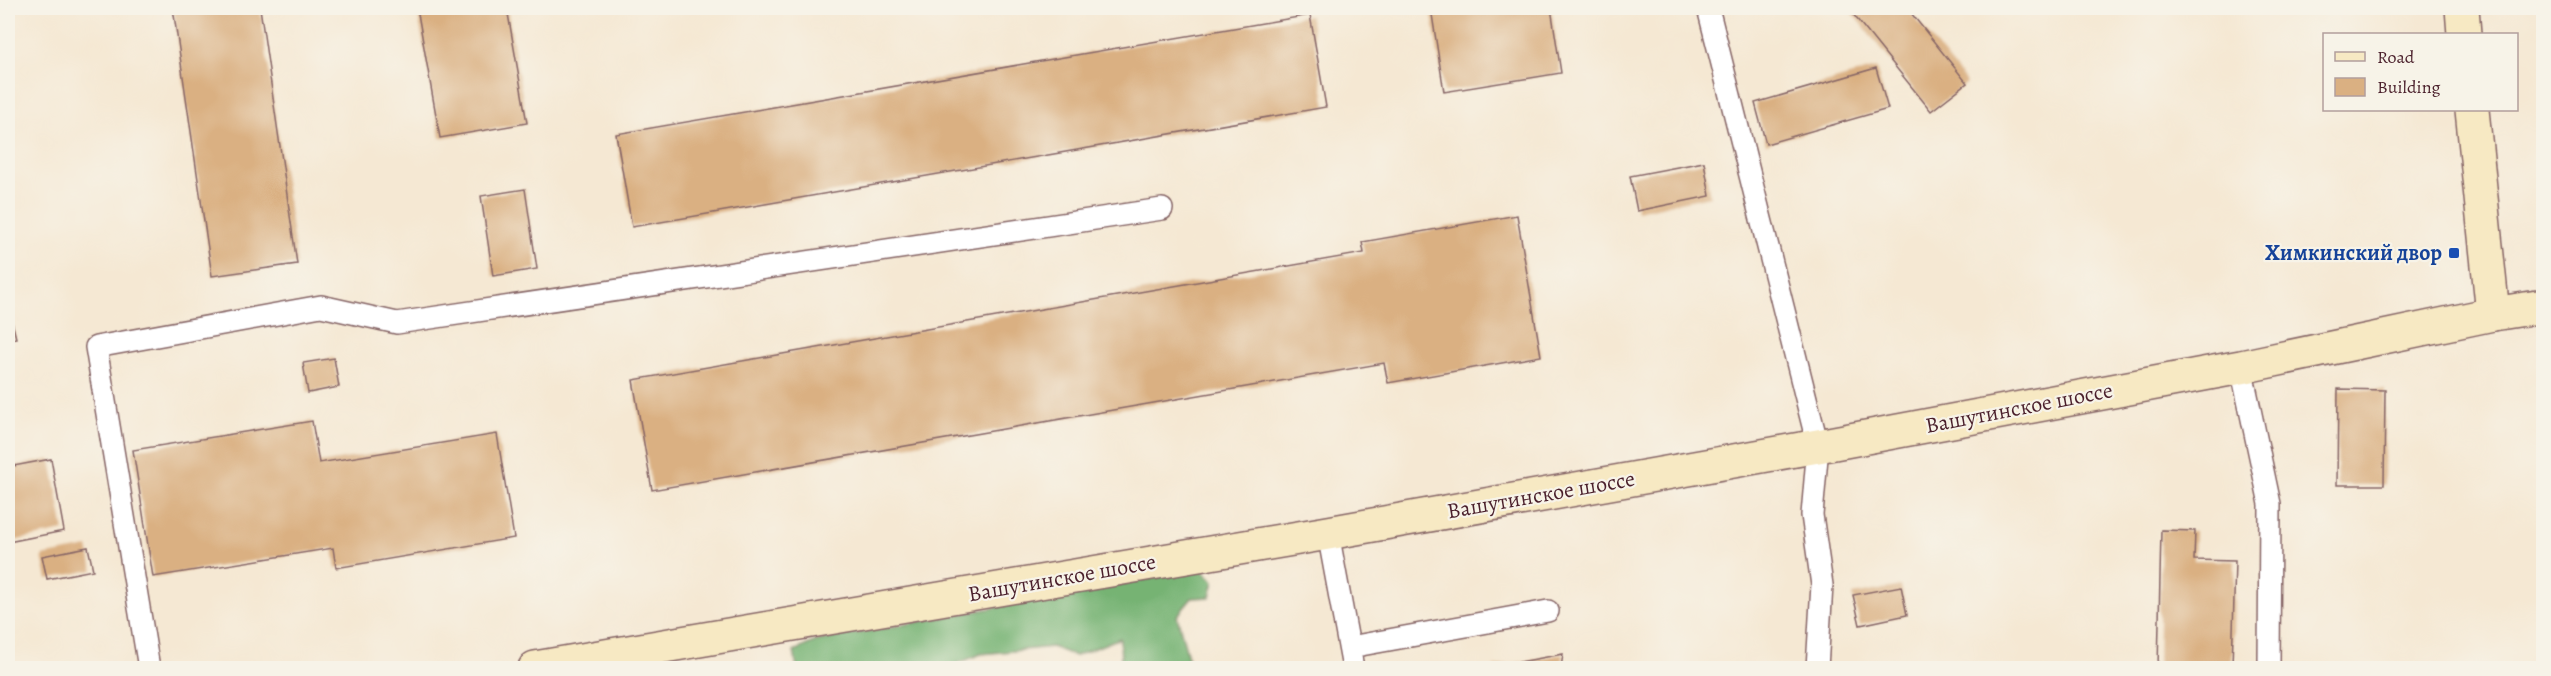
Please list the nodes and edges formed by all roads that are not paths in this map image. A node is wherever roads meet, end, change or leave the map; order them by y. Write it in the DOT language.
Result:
graph roads {
  1 [pos="1708,8"];
  2 [pos="2462,8"];
  3 [pos="2464,33"];
  4 [pos="2472,111"];
  5 [pos="1162,208"];
  6 [pos="2544,306"];
  7 [pos="2493,314"];
  8 [pos="2241,367"];
  9 [pos="1818,446"];
  10 [pos="1328,533"];
  11 [pos="1548,611"];
  12 [pos="1350,647"];
  13 [pos="576,665"];
  14 [pos="149,669"];
  15 [pos="535,669"];
  16 [pos="1353,669"];
  17 [pos="1817,669"];
  18 [pos="2269,669"];
  1 -- 9 [label="lane"];
  2 -- 3 [label="street"];
  4 -- 7 [label="street"];
  5 -- 14 [label="lane"];
  6 -- 7 [label="street, Вашутинское шоссе"];
  7 -- 8 [label="street, Вашутинское шоссе"];
  8 -- 9 [label="street, Вашутинское шоссе"];
  8 -- 18 [label="lane"];
  9 -- 10 [label="street, Вашутинское шоссе"];
  9 -- 17 [label="lane"];
  10 -- 12 [label="lane"];
  10 -- 13 [label="street, Вашутинское шоссе"];
  11 -- 12 [label="lane"];
  12 -- 16 [label="lane"];
  13 -- 15 [label="street, Вашутинское шоссе"];
}
